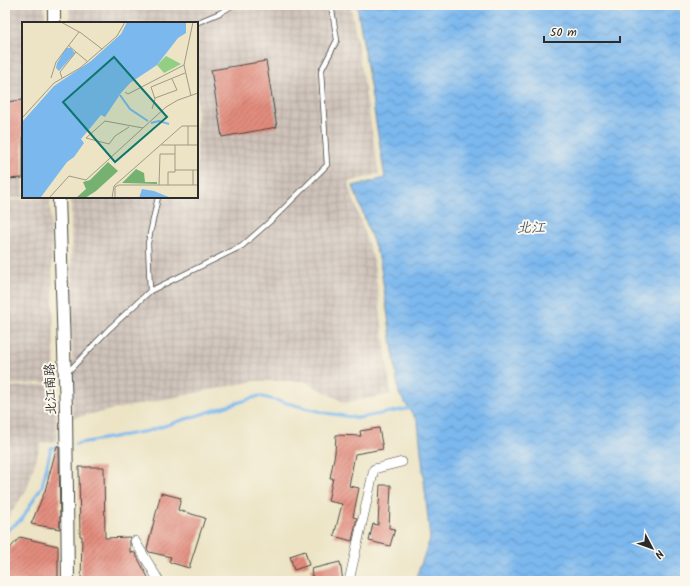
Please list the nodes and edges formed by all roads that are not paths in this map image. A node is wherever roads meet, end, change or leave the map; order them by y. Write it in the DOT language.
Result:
graph roads {
  1 [pos="54,5"];
  2 [pos="233,5"];
  3 [pos="331,5"];
  4 [pos="54,22"];
  5 [pos="198,22"];
  6 [pos="59,198"];
  7 [pos="158,198"];
  8 [pos="150,291"];
  9 [pos="65,376"];
  10 [pos="402,462"];
  11 [pos="135,541"];
  12 [pos="68,581"];
  13 [pos="159,581"];
  14 [pos="349,581"];
  1 -- 4 [label="street"];
  2 -- 5 [label="lane"];
  3 -- 8 [label="lane"];
  6 -- 9 [label="street, 北江南路"];
  7 -- 8 [label="lane"];
  8 -- 9 [label="lane"];
  9 -- 12 [label="street, 北江南路"];
  10 -- 14 [label="street"];
  11 -- 13 [label="street"];
}
